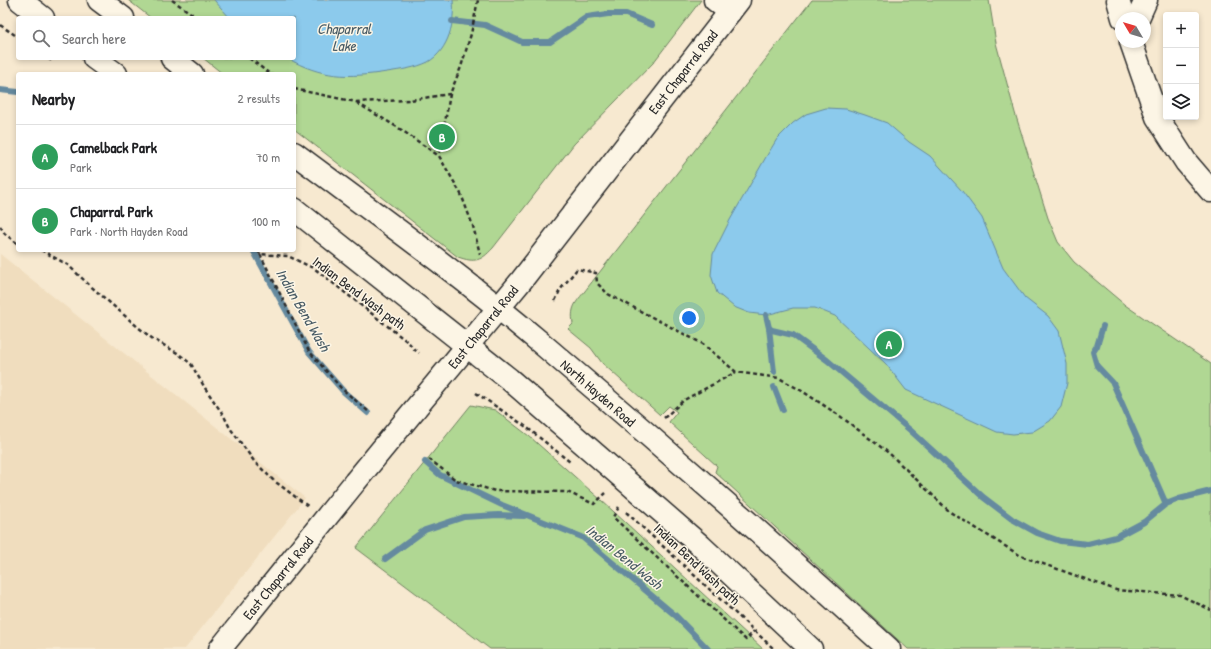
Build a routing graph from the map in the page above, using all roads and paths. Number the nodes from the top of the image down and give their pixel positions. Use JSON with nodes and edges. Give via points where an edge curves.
{"nodes":[{"id":1,"x":20,"y":0,"type":"edge"},
{"id":2,"x":99,"y":0,"type":"edge"},
{"id":3,"x":172,"y":0,"type":"edge"},
{"id":4,"x":478,"y":0,"type":"edge"},
{"id":5,"x":1118,"y":0,"type":"edge"},
{"id":6,"x":1146,"y":0,"type":"edge"},
{"id":7,"x":728,"y":4,"type":"edge"},
{"id":8,"x":1121,"y":12,"type":"edge"},
{"id":9,"x":1141,"y":12,"type":"edge"},
{"id":10,"x":40,"y":16,"type":"edge"},
{"id":11,"x":119,"y":16,"type":"edge"},
{"id":12,"x":195,"y":16,"type":"edge"},
{"id":13,"x":0,"y":25,"type":"edge"},
{"id":14,"x":16,"y":36,"type":"edge"},
{"id":15,"x":1133,"y":48,"type":"edge"},
{"id":16,"x":50,"y":60,"type":"edge"},
{"id":17,"x":97,"y":60,"type":"edge"},
{"id":18,"x":174,"y":60,"type":"edge"},
{"id":19,"x":252,"y":60,"type":"edge"},
{"id":20,"x":53,"y":62,"type":"dead end"},
{"id":21,"x":113,"y":72,"type":"edge"},
{"id":22,"x":190,"y":72,"type":"edge"},
{"id":23,"x":267,"y":72,"type":"edge"},
{"id":24,"x":296,"y":89,"type":"edge"},
{"id":25,"x":450,"y":94,"type":"junction"},
{"id":26,"x":356,"y":102,"type":"junction"},
{"id":27,"x":296,"y":155,"type":"edge"},
{"id":28,"x":439,"y":156,"type":"junction"},
{"id":29,"x":1211,"y":191,"type":"edge"},
{"id":30,"x":296,"y":211,"type":"edge"},
{"id":31,"x":0,"y":226,"type":"edge"},
{"id":32,"x":16,"y":243,"type":"edge"},
{"id":33,"x":45,"y":252,"type":"edge"},
{"id":34,"x":260,"y":254,"type":"joint"},
{"id":35,"x":480,"y":254,"type":"dead end"},
{"id":36,"x":555,"y":301,"type":"dead end"},
{"id":37,"x":498,"y":308,"type":"junction"},
{"id":38,"x":467,"y":346,"type":"junction"},
{"id":39,"x":419,"y":353,"type":"dead end"},
{"id":40,"x":736,"y":372,"type":"junction"},
{"id":41,"x":476,"y":393,"type":"dead end"},
{"id":42,"x":368,"y":411,"type":"dead end"},
{"id":43,"x":664,"y":418,"type":"dead end"},
{"id":44,"x":429,"y":459,"type":"dead end"},
{"id":45,"x":573,"y":465,"type":"dead end"},
{"id":46,"x":601,"y":489,"type":"dead end"},
{"id":47,"x":325,"y":520,"type":"junction"},
{"id":48,"x":1211,"y":610,"type":"edge"},
{"id":49,"x":754,"y":631,"type":"junction"},
{"id":50,"x":220,"y":649,"type":"edge"},
{"id":51,"x":774,"y":649,"type":"edge"},
{"id":52,"x":811,"y":649,"type":"edge"},
{"id":53,"x":889,"y":649,"type":"edge"}],
"edges":[{"from":1,"to":10,"type":"main road"},
{"from":2,"to":11,"type":"main road"},
{"from":3,"to":12,"type":"path"},
{"from":4,"to":25,"type":"path","via":[[471,34]]},
{"from":5,"to":8,"type":"main road"},
{"from":6,"to":9,"type":"main road"},
{"from":7,"to":37,"type":"main road","name":"East Chaparral Road"},
{"from":13,"to":14,"type":"path"},
{"from":15,"to":29,"type":"main road","via":[[1157,117],[1186,162]]},
{"from":16,"to":20,"type":"path"},
{"from":17,"to":21,"type":"main road"},
{"from":18,"to":22,"type":"main road"},
{"from":19,"to":23,"type":"path"},
{"from":24,"to":26,"type":"path"},
{"from":25,"to":26,"type":"path","via":[[410,100]]},
{"from":25,"to":28,"type":"path"},
{"from":26,"to":28,"type":"path"},
{"from":27,"to":37,"type":"main road","name":"North Hayden Road"},
{"from":28,"to":35,"type":"path","via":[[461,194]]},
{"from":30,"to":38,"type":"main road"},
{"from":31,"to":32,"type":"path","via":[[4,234]]},
{"from":33,"to":47,"type":"path","via":[[68,265],[139,328],[191,364],[230,428],[254,461],[273,480]]},
{"from":34,"to":39,"type":"path","name":"Indian Bend Wash path","via":[[288,256],[315,269],[410,342]]},
{"from":34,"to":42,"type":"path","via":[[309,351],[341,388]]},
{"from":36,"to":40,"type":"path","via":[[560,290],[577,269],[596,273],[597,283],[608,294],[703,344]]},
{"from":37,"to":38,"type":"main road","name":"East Chaparral Road"},
{"from":37,"to":53,"type":"main road","name":"North Hayden Road","via":[[751,524]]},
{"from":38,"to":47,"type":"main road","name":"East Chaparral Road","bridge":true},
{"from":38,"to":52,"type":"main road","via":[[509,379],[701,546]]},
{"from":40,"to":43,"type":"path","via":[[684,400]]},
{"from":40,"to":48,"type":"path","via":[[779,378],[802,390],[890,454],[950,512],[1021,556],[1116,590],[1180,595]]},
{"from":41,"to":45,"type":"path","via":[[525,426]]},
{"from":44,"to":46,"type":"path","via":[[456,480],[495,491],[567,492],[594,504],[606,494]]},
{"from":47,"to":50,"type":"main road","name":"East Chaparral Road"},
{"from":49,"to":49,"type":"path","name":"Indian Bend Wash path","via":[[746,640],[613,517],[618,505]]},
{"from":49,"to":51,"type":"path","name":"Indian Bend Wash path"}]}
